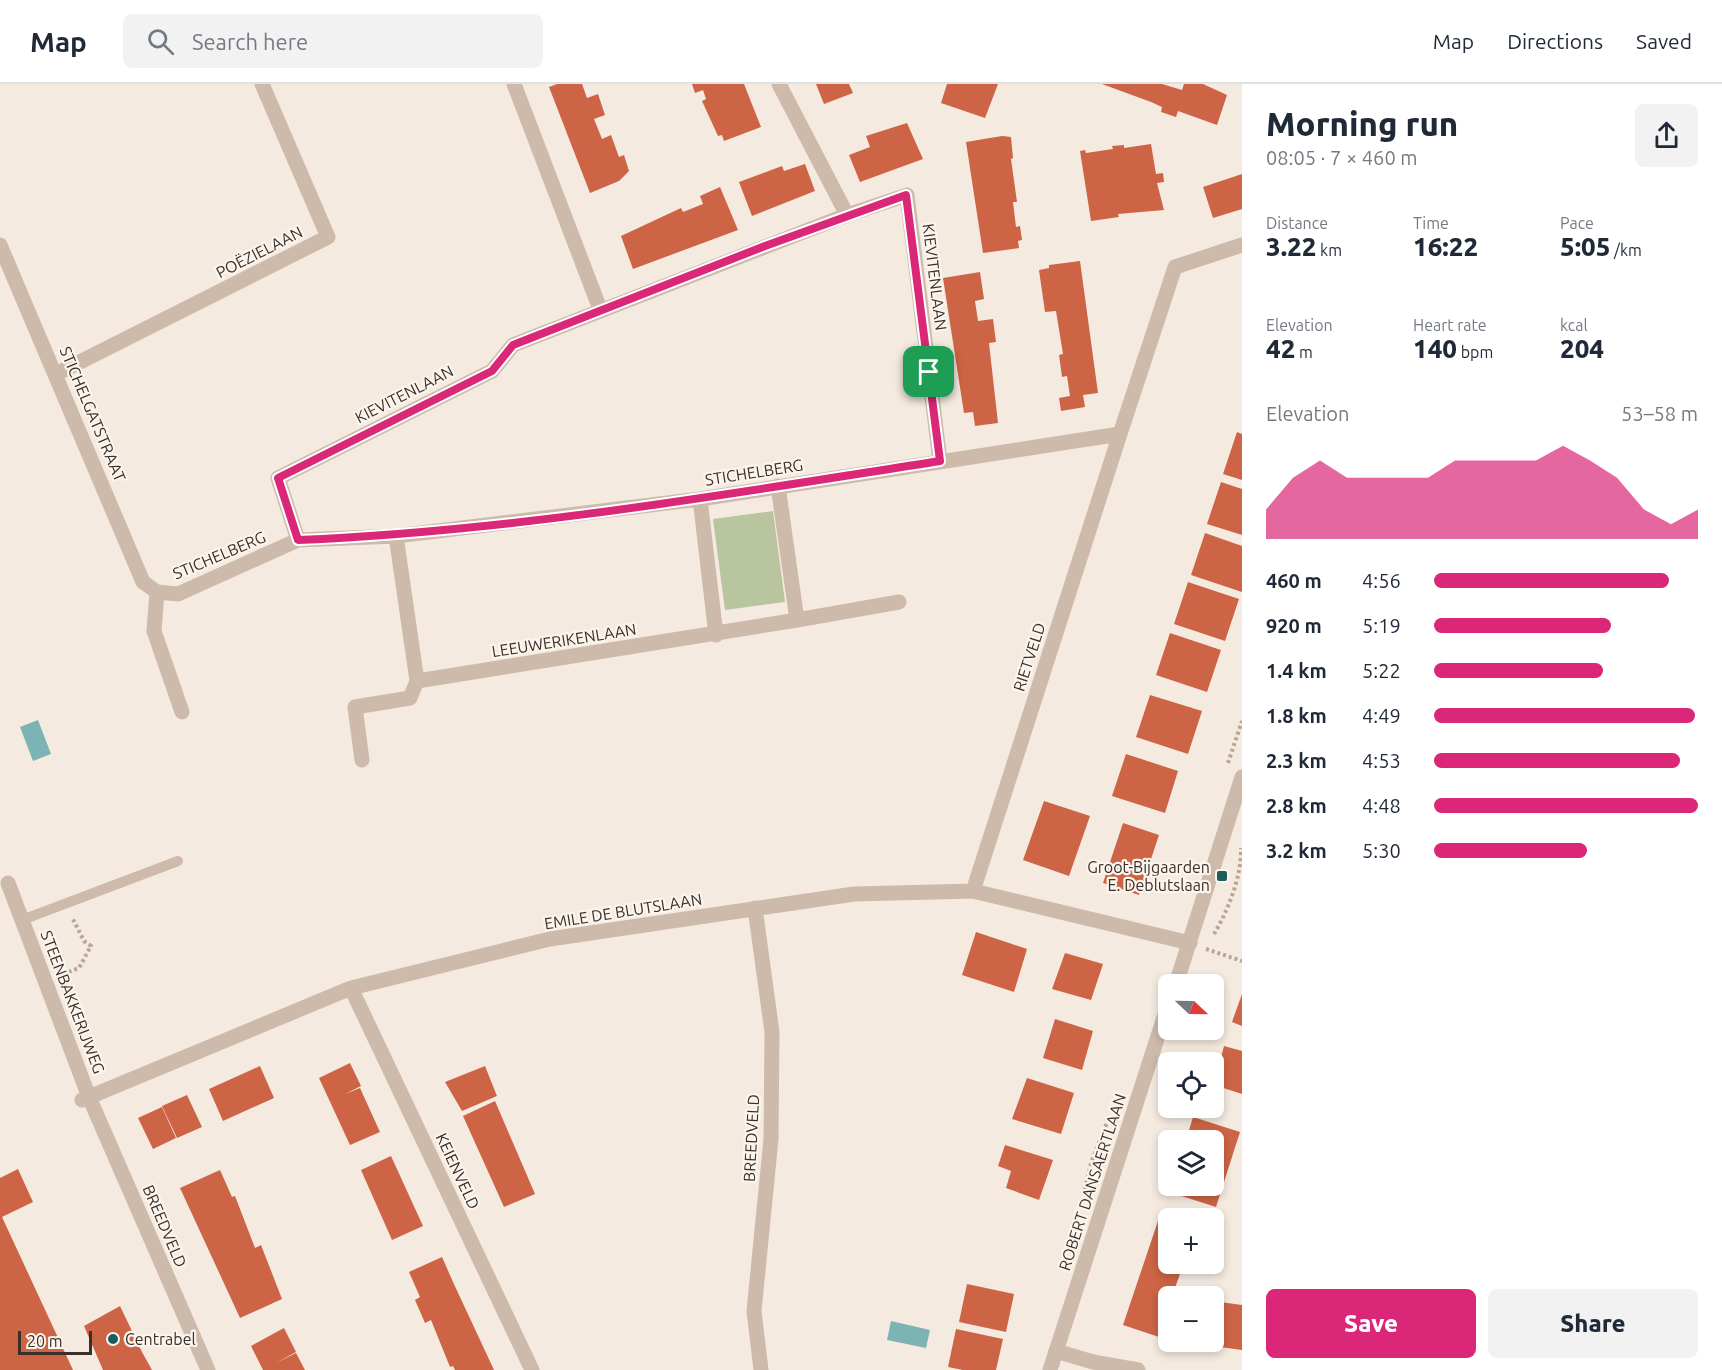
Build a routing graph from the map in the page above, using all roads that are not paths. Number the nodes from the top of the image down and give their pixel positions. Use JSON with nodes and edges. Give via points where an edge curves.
{"nodes":[{"id":1,"x":262,"y":84,"type":"edge"},
{"id":2,"x":514,"y":84,"type":"edge"},
{"id":3,"x":779,"y":84,"type":"edge"},
{"id":4,"x":847,"y":215,"type":"junction"},
{"id":5,"x":0,"y":245,"type":"edge"},
{"id":6,"x":1242,"y":245,"type":"edge"},
{"id":7,"x":600,"y":309,"type":"junction"},
{"id":8,"x":56,"y":374,"type":"junction"},
{"id":9,"x":1120,"y":434,"type":"junction"},
{"id":10,"x":940,"y":461,"type":"junction"},
{"id":11,"x":778,"y":486,"type":"junction"},
{"id":12,"x":700,"y":499,"type":"junction"},
{"id":13,"x":396,"y":536,"type":"junction"},
{"id":14,"x":298,"y":540,"type":"junction"},
{"id":15,"x":157,"y":592,"type":"junction"},
{"id":16,"x":899,"y":602,"type":"dead end"},
{"id":17,"x":797,"y":620,"type":"junction"},
{"id":18,"x":716,"y":635,"type":"junction"},
{"id":19,"x":417,"y":681,"type":"junction"},
{"id":20,"x":182,"y":712,"type":"dead end"},
{"id":21,"x":363,"y":759,"type":"dead end"},
{"id":22,"x":1242,"y":777,"type":"edge"},
{"id":23,"x":178,"y":861,"type":"dead end"},
{"id":24,"x":4,"y":882,"type":"edge"},
{"id":25,"x":973,"y":891,"type":"junction"},
{"id":26,"x":754,"y":909,"type":"junction"},
{"id":27,"x":22,"y":920,"type":"junction"},
{"id":28,"x":1190,"y":943,"type":"junction"},
{"id":29,"x":1179,"y":974,"type":"edge"},
{"id":30,"x":351,"y":988,"type":"junction"},
{"id":31,"x":1158,"y":1036,"type":"edge"},
{"id":32,"x":86,"y":1098,"type":"junction"},
{"id":33,"x":1056,"y":1351,"type":"junction"},
{"id":34,"x":208,"y":1370,"type":"edge"},
{"id":35,"x":532,"y":1370,"type":"edge"},
{"id":36,"x":761,"y":1370,"type":"edge"},
{"id":37,"x":1050,"y":1370,"type":"edge"},
{"id":38,"x":1138,"y":1370,"type":"edge"}],
"edges":[{"from":1,"to":8,"type":"street","name":"POËZIELAAN","via":[[328,237]]},
{"from":2,"to":7,"type":"street"},
{"from":3,"to":4,"type":"street"},
{"from":4,"to":7,"type":"street","name":"KIEVITENLAAN"},
{"from":4,"to":10,"type":"street","name":"KIEVITENLAAN","via":[[906,195]]},
{"from":5,"to":8,"type":"street","name":"STICHELGATSTRAAT"},
{"from":6,"to":9,"type":"street","via":[[1175,267]]},
{"from":7,"to":14,"type":"street","name":"KIEVITENLAAN","via":[[513,345],[492,371],[278,478]]},
{"from":8,"to":15,"type":"street","name":"STICHELGATSTRAAT","via":[[143,582]]},
{"from":9,"to":10,"type":"street","name":"STICHELBERG"},
{"from":9,"to":25,"type":"street","name":"RIETVELD"},
{"from":10,"to":11,"type":"street","name":"STICHELBERG"},
{"from":11,"to":12,"type":"street","name":"STICHELBERG"},
{"from":11,"to":17,"type":"street"},
{"from":12,"to":13,"type":"street","name":"STICHELBERG"},
{"from":12,"to":18,"type":"street"},
{"from":13,"to":14,"type":"street","name":"STICHELBERG"},
{"from":13,"to":19,"type":"street"},
{"from":14,"to":15,"type":"street","name":"STICHELBERG","via":[[178,594]]},
{"from":15,"to":20,"type":"street","via":[[154,631]]},
{"from":16,"to":17,"type":"street","name":"LEEUWERIKENLAAN"},
{"from":17,"to":18,"type":"street","name":"LEEUWERIKENLAAN"},
{"from":18,"to":19,"type":"street","name":"LEEUWERIKENLAAN"},
{"from":19,"to":21,"type":"street","via":[[410,698],[355,707]]},
{"from":22,"to":28,"type":"street"},
{"from":23,"to":27,"type":"lane","name":"STEENBAKKERIJWEG"},
{"from":24,"to":27,"type":"street","name":"STEENBAKKERIJWEG"},
{"from":25,"to":26,"type":"street","name":"EMILE DE BLUTSLAAN","via":[[854,894]]},
{"from":25,"to":28,"type":"street","name":"EMILE DE BLUTSLAAN"},
{"from":26,"to":30,"type":"street","name":"EMILE DE BLUTSLAAN","via":[[550,939]]},
{"from":26,"to":36,"type":"street","name":"BREEDVELD","via":[[772,1032],[771,1139],[754,1311]]},
{"from":27,"to":32,"type":"street","name":"STEENBAKKERIJWEG"},
{"from":28,"to":29,"type":"street"},
{"from":30,"to":32,"type":"street","name":"EMILE DE BLUTSLAAN"},
{"from":30,"to":35,"type":"street","name":"KEIENVELD"},
{"from":31,"to":33,"type":"street","name":"ROBERT DANSAERTLAAN"},
{"from":32,"to":34,"type":"street","name":"BREEDVELD"},
{"from":33,"to":37,"type":"street","name":"ROBERT DANSAERTLAAN"},
{"from":33,"to":38,"type":"street"}]}
